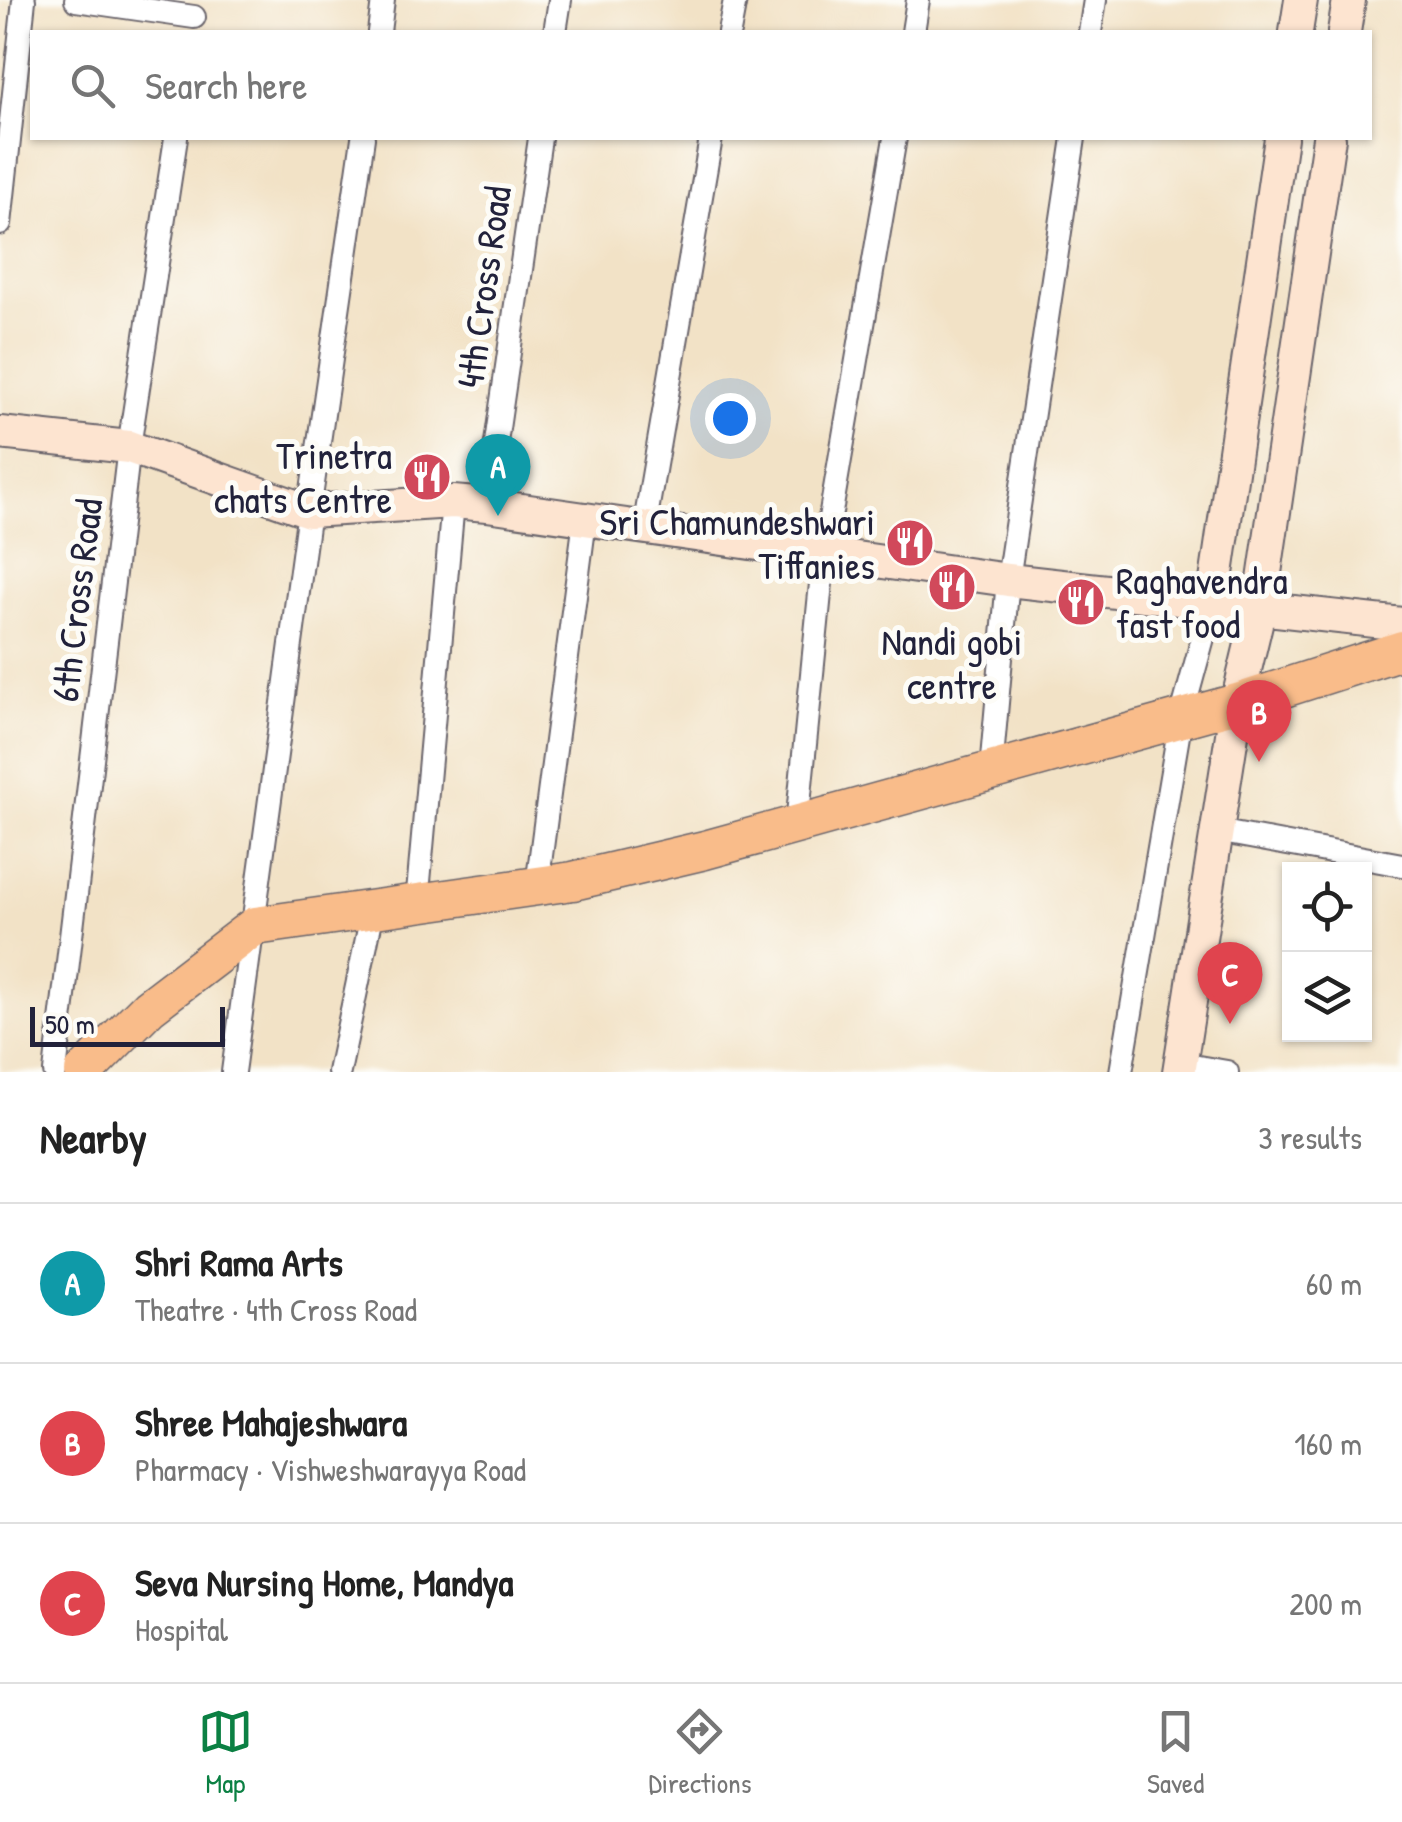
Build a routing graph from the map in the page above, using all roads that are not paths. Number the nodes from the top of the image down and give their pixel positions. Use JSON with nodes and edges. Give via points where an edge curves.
{"nodes":[{"id":1,"x":24,"y":0,"type":"edge"},
{"id":2,"x":76,"y":0,"type":"edge"},
{"id":3,"x":383,"y":0,"type":"edge"},
{"id":4,"x":560,"y":0,"type":"edge"},
{"id":5,"x":734,"y":0,"type":"edge"},
{"id":6,"x":918,"y":0,"type":"edge"},
{"id":7,"x":1095,"y":0,"type":"edge"},
{"id":8,"x":1301,"y":0,"type":"edge"},
{"id":9,"x":1349,"y":0,"type":"edge"},
{"id":10,"x":194,"y":17,"type":"edge"},
{"id":11,"x":378,"y":30,"type":"edge"},
{"id":12,"x":555,"y":30,"type":"edge"},
{"id":13,"x":729,"y":30,"type":"edge"},
{"id":14,"x":913,"y":30,"type":"edge"},
{"id":15,"x":1090,"y":30,"type":"edge"},
{"id":16,"x":1296,"y":30,"type":"edge"},
{"id":17,"x":1344,"y":30,"type":"edge"},
{"id":18,"x":176,"y":140,"type":"edge"},
{"id":19,"x":363,"y":140,"type":"edge"},
{"id":20,"x":540,"y":140,"type":"edge"},
{"id":21,"x":710,"y":140,"type":"edge"},
{"id":22,"x":895,"y":140,"type":"edge"},
{"id":23,"x":1074,"y":140,"type":"edge"},
{"id":24,"x":1281,"y":140,"type":"edge"},
{"id":25,"x":1329,"y":140,"type":"edge"},
{"id":26,"x":0,"y":224,"type":"edge"},
{"id":27,"x":0,"y":433,"type":"edge"},
{"id":28,"x":129,"y":447,"type":"junction"},
{"id":29,"x":454,"y":502,"type":"junction"},
{"id":30,"x":487,"y":505,"type":"junction"},
{"id":31,"x":309,"y":511,"type":"junction"},
{"id":32,"x":584,"y":520,"type":"junction"},
{"id":33,"x":644,"y":529,"type":"junction"},
{"id":34,"x":824,"y":553,"type":"junction"},
{"id":35,"x":1008,"y":580,"type":"junction"},
{"id":36,"x":1213,"y":601,"type":"junction"},
{"id":37,"x":1260,"y":607,"type":"junction"},
{"id":38,"x":1402,"y":624,"type":"edge"},
{"id":39,"x":1402,"y":650,"type":"edge"},
{"id":40,"x":1237,"y":703,"type":"junction"},
{"id":41,"x":1182,"y":718,"type":"junction"},
{"id":42,"x":991,"y":770,"type":"junction"},
{"id":43,"x":797,"y":825,"type":"junction"},
{"id":44,"x":1217,"y":831,"type":"junction"},
{"id":45,"x":1402,"y":865,"type":"edge"},
{"id":46,"x":537,"y":886,"type":"junction"},
{"id":47,"x":418,"y":904,"type":"junction"},
{"id":48,"x":373,"y":910,"type":"junction"},
{"id":49,"x":254,"y":926,"type":"junction"},
{"id":50,"x":1180,"y":1068,"type":"edge"},
{"id":51,"x":56,"y":1072,"type":"edge"},
{"id":52,"x":84,"y":1072,"type":"edge"},
{"id":53,"x":234,"y":1072,"type":"edge"},
{"id":54,"x":338,"y":1072,"type":"edge"},
{"id":55,"x":1121,"y":1072,"type":"edge"},
{"id":56,"x":1227,"y":1072,"type":"edge"}],
"edges":[{"from":1,"to":26,"type":"street"},
{"from":2,"to":10,"type":"street"},
{"from":3,"to":11,"type":"street"},
{"from":4,"to":12,"type":"street"},
{"from":5,"to":13,"type":"street"},
{"from":6,"to":14,"type":"street"},
{"from":7,"to":15,"type":"street"},
{"from":8,"to":16,"type":"street"},
{"from":9,"to":17,"type":"street"},
{"from":18,"to":28,"type":"street","name":"6th Cross Road"},
{"from":19,"to":31,"type":"street"},
{"from":20,"to":30,"type":"street","name":"4th Cross Road"},
{"from":21,"to":33,"type":"street"},
{"from":22,"to":34,"type":"street"},
{"from":23,"to":35,"type":"street"},
{"from":24,"to":36,"type":"street"},
{"from":25,"to":37,"type":"street"},
{"from":27,"to":28,"type":"street"},
{"from":28,"to":31,"type":"street"},
{"from":28,"to":51,"type":"street","name":"6th Cross Road"},
{"from":29,"to":30,"type":"street"},
{"from":29,"to":31,"type":"street"},
{"from":29,"to":47,"type":"street"},
{"from":30,"to":32,"type":"street"},
{"from":31,"to":49,"type":"street"},
{"from":32,"to":33,"type":"street"},
{"from":32,"to":46,"type":"street"},
{"from":33,"to":34,"type":"street"},
{"from":34,"to":35,"type":"street"},
{"from":34,"to":43,"type":"street"},
{"from":35,"to":36,"type":"street"},
{"from":35,"to":42,"type":"street"},
{"from":36,"to":37,"type":"street"},
{"from":36,"to":41,"type":"street"},
{"from":37,"to":38,"type":"street"},
{"from":37,"to":40,"type":"street"},
{"from":39,"to":40,"type":"main road"},
{"from":40,"to":41,"type":"main road"},
{"from":40,"to":44,"type":"street"},
{"from":41,"to":42,"type":"main road"},
{"from":41,"to":55,"type":"street"},
{"from":42,"to":43,"type":"main road"},
{"from":43,"to":46,"type":"main road"},
{"from":44,"to":45,"type":"street"},
{"from":44,"to":50,"type":"street"},
{"from":46,"to":47,"type":"main road"},
{"from":47,"to":48,"type":"main road"},
{"from":48,"to":49,"type":"main road"},
{"from":48,"to":54,"type":"street"},
{"from":49,"to":52,"type":"main road","via":[[149,1007]]},
{"from":49,"to":53,"type":"street"},
{"from":50,"to":56,"type":"street"}]}
